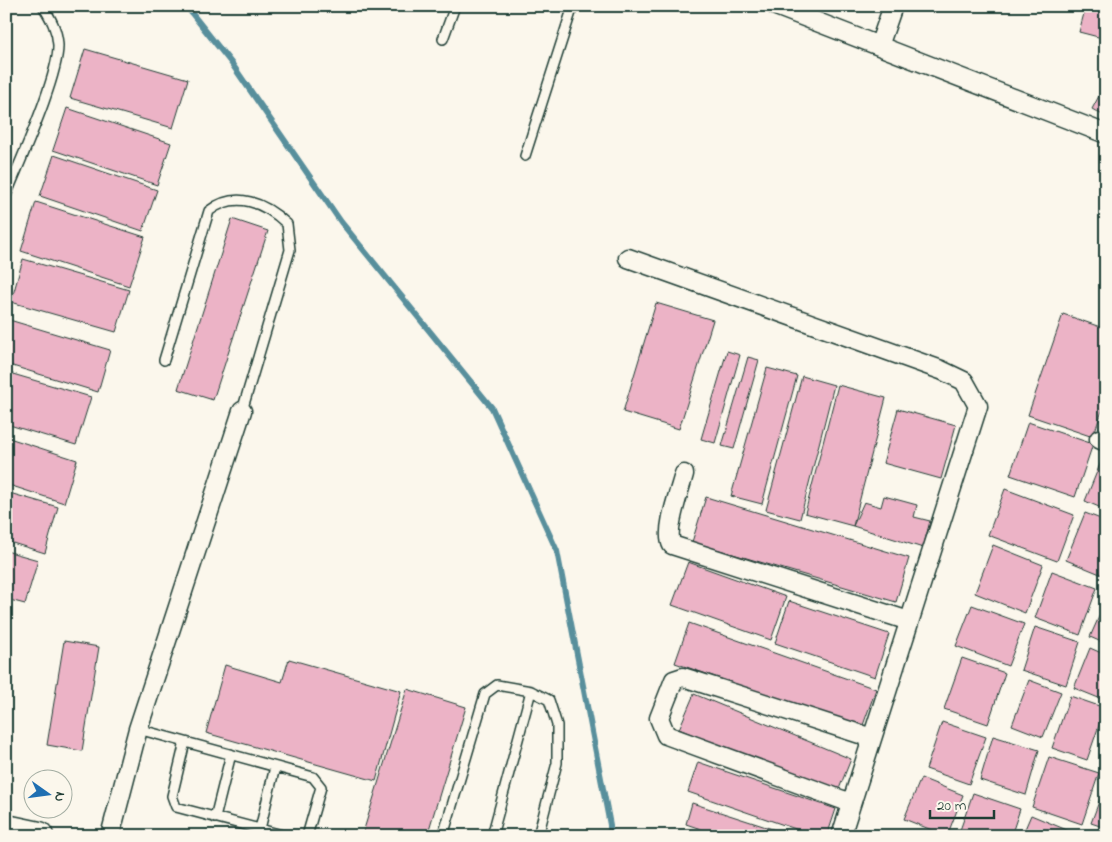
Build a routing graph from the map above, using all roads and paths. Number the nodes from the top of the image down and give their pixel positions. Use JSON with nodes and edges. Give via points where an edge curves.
{"nodes":[{"id":1,"x":43,"y":6,"type":"edge"},
{"id":2,"x":455,"y":6,"type":"edge"},
{"id":3,"x":573,"y":6,"type":"edge"},
{"id":4,"x":776,"y":6,"type":"edge"},
{"id":5,"x":892,"y":6,"type":"edge"},
{"id":6,"x":444,"y":38,"type":"dead end"},
{"id":7,"x":878,"y":46,"type":"junction"},
{"id":8,"x":1106,"y":134,"type":"edge"},
{"id":9,"x":525,"y":156,"type":"dead end"},
{"id":10,"x":6,"y":196,"type":"edge"},
{"id":11,"x":628,"y":258,"type":"dead end"},
{"id":12,"x":164,"y":360,"type":"dead end"},
{"id":13,"x":242,"y":411,"type":"joint"},
{"id":14,"x":684,"y":474,"type":"dead end"},
{"id":15,"x":909,"y":621,"type":"junction"},
{"id":16,"x":531,"y":691,"type":"junction"},
{"id":17,"x":138,"y":729,"type":"junction"},
{"id":18,"x":872,"y":738,"type":"junction"},
{"id":19,"x":185,"y":742,"type":"junction"},
{"id":20,"x":231,"y":754,"type":"junction"},
{"id":21,"x":275,"y":767,"type":"junction"},
{"id":22,"x":851,"y":803,"type":"junction"},
{"id":23,"x":215,"y":818,"type":"junction"},
{"id":24,"x":6,"y":829,"type":"edge"},
{"id":25,"x":260,"y":829,"type":"junction"},
{"id":26,"x":39,"y":836,"type":"edge"},
{"id":27,"x":110,"y":836,"type":"edge"},
{"id":28,"x":286,"y":836,"type":"edge"},
{"id":29,"x":307,"y":836,"type":"edge"},
{"id":30,"x":443,"y":836,"type":"edge"},
{"id":31,"x":492,"y":836,"type":"edge"},
{"id":32,"x":538,"y":836,"type":"edge"},
{"id":33,"x":841,"y":836,"type":"edge"}],
"edges":[{"from":1,"to":10,"type":"lane","via":[[55,24],[58,47],[50,82]]},
{"from":2,"to":6,"type":"lane"},
{"from":3,"to":9,"type":"lane"},
{"from":4,"to":7,"type":"street"},
{"from":5,"to":7,"type":"street"},
{"from":7,"to":8,"type":"street"},
{"from":11,"to":15,"type":"street","via":[[964,380],[978,406]]},
{"from":12,"to":13,"type":"lane","via":[[209,211],[221,202],[242,200],[271,210],[287,224],[290,250]]},
{"from":13,"to":17,"type":"street"},
{"from":14,"to":15,"type":"street","via":[[669,530],[672,546]]},
{"from":15,"to":18,"type":"street"},
{"from":16,"to":30,"type":"lane","via":[[497,685],[484,694]]},
{"from":16,"to":31,"type":"lane"},
{"from":16,"to":32,"type":"lane","via":[[549,700],[557,725],[557,763]]},
{"from":17,"to":19,"type":"lane"},
{"from":17,"to":27,"type":"street"},
{"from":18,"to":22,"type":"street"},
{"from":18,"to":22,"type":"street","via":[[683,677],[674,680],[659,718],[666,735]]},
{"from":19,"to":20,"type":"lane"},
{"from":19,"to":23,"type":"lane","via":[[172,796],[176,807]]},
{"from":20,"to":21,"type":"lane"},
{"from":20,"to":23,"type":"lane"},
{"from":21,"to":25,"type":"lane"},
{"from":21,"to":29,"type":"lane","via":[[313,777],[322,787]]},
{"from":22,"to":33,"type":"street"},
{"from":23,"to":25,"type":"lane"},
{"from":24,"to":26,"type":"main road"},
{"from":25,"to":28,"type":"lane"}]}
